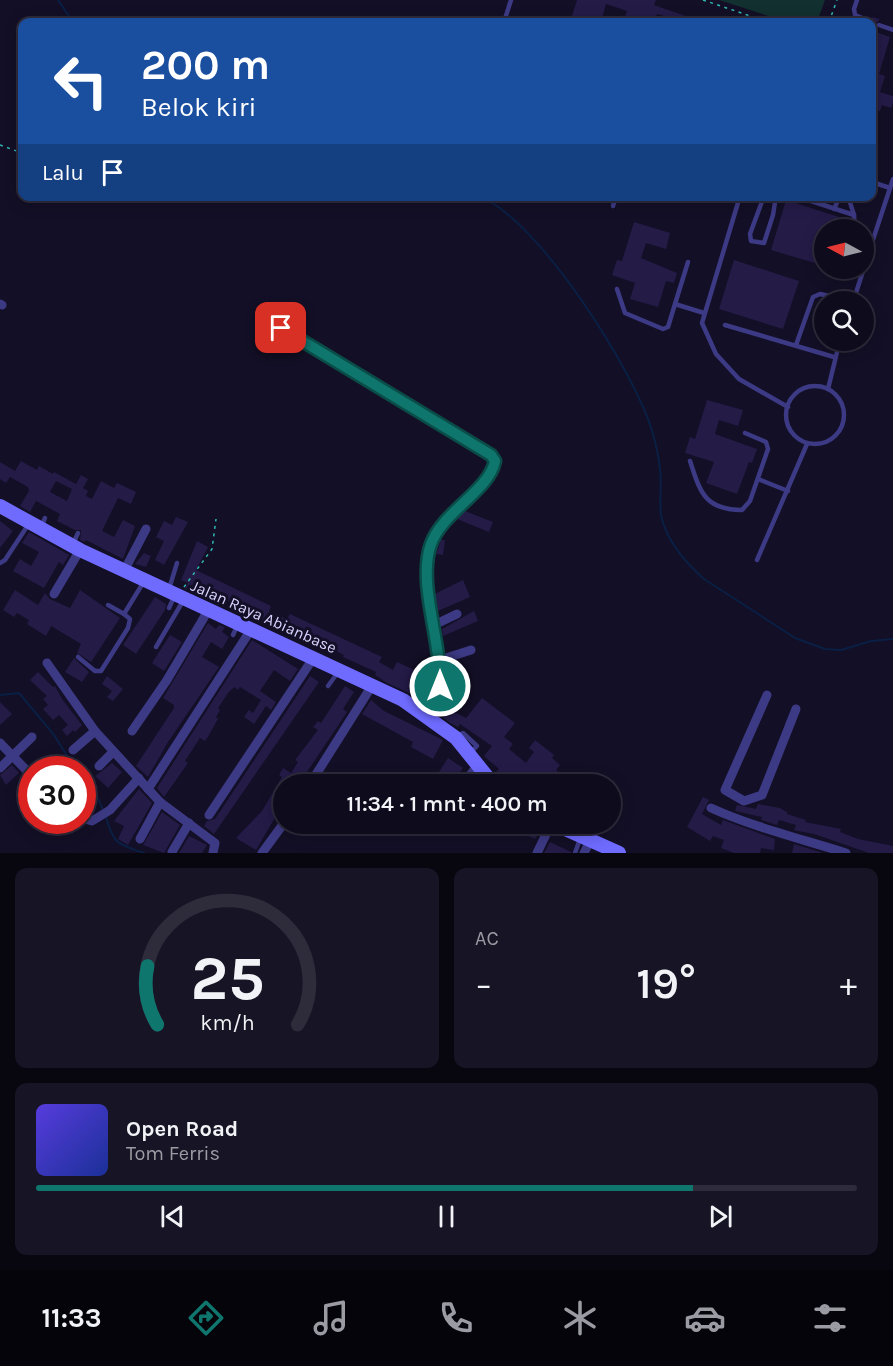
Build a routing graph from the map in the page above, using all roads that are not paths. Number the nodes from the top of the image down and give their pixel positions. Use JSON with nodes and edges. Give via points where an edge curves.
{"nodes":[{"id":1,"x":511,"y":0,"type":"edge"},
{"id":2,"x":857,"y":0,"type":"edge"},
{"id":3,"x":505,"y":18,"type":"edge"},
{"id":4,"x":862,"y":18,"type":"edge"},
{"id":5,"x":879,"y":25,"type":"dead end"},
{"id":6,"x":893,"y":30,"type":"edge"},
{"id":7,"x":893,"y":179,"type":"edge"},
{"id":8,"x":876,"y":183,"type":"edge"},
{"id":9,"x":890,"y":188,"type":"junction"},
{"id":10,"x":615,"y":201,"type":"edge"},
{"id":11,"x":738,"y":201,"type":"edge"},
{"id":12,"x":762,"y":201,"type":"edge"},
{"id":13,"x":775,"y":201,"type":"edge"},
{"id":14,"x":811,"y":201,"type":"edge"},
{"id":15,"x":838,"y":201,"type":"edge"},
{"id":16,"x":850,"y":201,"type":"edge"},
{"id":17,"x":614,"y":206,"type":"dead end"},
{"id":18,"x":834,"y":209,"type":"junction"},
{"id":19,"x":854,"y":215,"type":"junction"},
{"id":20,"x":854,"y":219,"type":"edge"},
{"id":21,"x":874,"y":237,"type":"edge"},
{"id":22,"x":688,"y":262,"type":"dead end"},
{"id":23,"x":616,"y":289,"type":"dead end"},
{"id":24,"x":814,"y":297,"type":"edge"},
{"id":25,"x":675,"y":304,"type":"junction"},
{"id":26,"x":704,"y":313,"type":"junction"},
{"id":27,"x":725,"y":324,"type":"dead end"},
{"id":28,"x":281,"y":328,"type":"dead end"},
{"id":29,"x":796,"y":345,"type":"junction"},
{"id":30,"x":836,"y":351,"type":"edge"},
{"id":31,"x":834,"y":357,"type":"junction"},
{"id":32,"x":828,"y":389,"type":"junction"},
{"id":33,"x":788,"y":407,"type":"junction"},
{"id":34,"x":745,"y":433,"type":"dead end"},
{"id":35,"x":807,"y":444,"type":"junction"},
{"id":36,"x":690,"y":461,"type":"dead end"},
{"id":37,"x":758,"y":479,"type":"junction"},
{"id":38,"x":788,"y":491,"type":"junction"},
{"id":39,"x":0,"y":506,"type":"edge"},
{"id":40,"x":38,"y":523,"type":"junction"},
{"id":41,"x":146,"y":529,"type":"dead end"},
{"id":42,"x":78,"y":533,"type":"dead end"},
{"id":43,"x":76,"y":548,"type":"junction"},
{"id":44,"x":757,"y":560,"type":"dead end"},
{"id":45,"x":0,"y":563,"type":"edge"},
{"id":46,"x":177,"y":563,"type":"dead end"},
{"id":47,"x":124,"y":570,"type":"junction"},
{"id":48,"x":144,"y":580,"type":"junction"},
{"id":49,"x":54,"y":594,"type":"dead end"},
{"id":50,"x":177,"y":595,"type":"junction"},
{"id":51,"x":108,"y":605,"type":"dead end"},
{"id":52,"x":169,"y":608,"type":"dead end"},
{"id":53,"x":209,"y":609,"type":"junction"},
{"id":54,"x":124,"y":614,"type":"junction"},
{"id":55,"x":457,"y":614,"type":"dead end"},
{"id":56,"x":434,"y":625,"type":"junction"},
{"id":57,"x":241,"y":629,"type":"junction"},
{"id":58,"x":156,"y":647,"type":"dead end"},
{"id":59,"x":471,"y":650,"type":"dead end"},
{"id":60,"x":78,"y":657,"type":"dead end"},
{"id":61,"x":314,"y":657,"type":"junction"},
{"id":62,"x":441,"y":660,"type":"junction"},
{"id":63,"x":46,"y":663,"type":"dead end"},
{"id":64,"x":340,"y":669,"type":"junction"},
{"id":65,"x":373,"y":684,"type":"junction"},
{"id":66,"x":328,"y":686,"type":"dead end"},
{"id":67,"x":767,"y":695,"type":"dead end"},
{"id":68,"x":796,"y":710,"type":"dead end"},
{"id":69,"x":428,"y":717,"type":"junction"},
{"id":70,"x":95,"y":731,"type":"junction"},
{"id":71,"x":132,"y":731,"type":"dead end"},
{"id":72,"x":32,"y":737,"type":"dead end"},
{"id":73,"x":0,"y":743,"type":"edge"},
{"id":74,"x":73,"y":750,"type":"dead end"},
{"id":75,"x":113,"y":752,"type":"junction"},
{"id":76,"x":12,"y":755,"type":"junction"},
{"id":77,"x":474,"y":759,"type":"junction"},
{"id":78,"x":18,"y":761,"type":"edge"},
{"id":79,"x":99,"y":766,"type":"dead end"},
{"id":80,"x":0,"y":768,"type":"edge"},
{"id":81,"x":316,"y":774,"type":"edge"},
{"id":82,"x":467,"y":774,"type":"edge"},
{"id":83,"x":485,"y":774,"type":"edge"},
{"id":84,"x":139,"y":778,"type":"junction"},
{"id":85,"x":148,"y":789,"type":"junction"},
{"id":86,"x":733,"y":795,"type":"junction"},
{"id":87,"x":160,"y":802,"type":"junction"},
{"id":88,"x":711,"y":808,"type":"dead end"},
{"id":89,"x":724,"y":814,"type":"junction"},
{"id":90,"x":209,"y":815,"type":"dead end"},
{"id":91,"x":96,"y":819,"type":"edge"},
{"id":92,"x":189,"y":823,"type":"junction"},
{"id":93,"x":276,"y":834,"type":"edge"},
{"id":94,"x":547,"y":834,"type":"edge"},
{"id":95,"x":570,"y":834,"type":"edge"},
{"id":96,"x":140,"y":839,"type":"dead end"},
{"id":97,"x":811,"y":842,"type":"junction"},
{"id":98,"x":592,"y":846,"type":"edge"},
{"id":99,"x":172,"y":852,"type":"edge"},
{"id":100,"x":213,"y":853,"type":"edge"},
{"id":101,"x":262,"y":853,"type":"edge"},
{"id":102,"x":537,"y":853,"type":"edge"},
{"id":103,"x":575,"y":853,"type":"edge"},
{"id":104,"x":619,"y":853,"type":"edge"},
{"id":105,"x":808,"y":853,"type":"edge"},
{"id":106,"x":845,"y":853,"type":"edge"}],
"edges":[{"from":1,"to":3,"type":"lane"},
{"from":2,"to":4,"type":"lane","via":[[855,15]]},
{"from":5,"to":6,"type":"lane"},
{"from":7,"to":9,"type":"lane"},
{"from":8,"to":9,"type":"lane"},
{"from":9,"to":21,"type":"lane"},
{"from":10,"to":17,"type":"lane"},
{"from":11,"to":26,"type":"lane"},
{"from":12,"to":13,"type":"lane","via":[[750,234],[752,241],[759,244],[764,243]]},
{"from":14,"to":18,"type":"lane"},
{"from":15,"to":18,"type":"lane"},
{"from":16,"to":19,"type":"lane"},
{"from":18,"to":19,"type":"lane"},
{"from":19,"to":20,"type":"lane"},
{"from":22,"to":25,"type":"lane"},
{"from":23,"to":25,"type":"lane","via":[[625,313],[663,329],[668,327]]},
{"from":24,"to":29,"type":"lane"},
{"from":25,"to":26,"type":"lane"},
{"from":26,"to":33,"type":"lane","via":[[702,323],[716,354],[739,379]]},
{"from":27,"to":29,"type":"lane"},
{"from":28,"to":56,"type":"street","via":[[491,455],[495,464],[491,472],[446,519],[432,541],[428,559]]},
{"from":29,"to":31,"type":"lane"},
{"from":30,"to":31,"type":"lane"},
{"from":31,"to":32,"type":"lane"},
{"from":32,"to":33,"type":"lane","via":[[811,386],[796,393]]},
{"from":32,"to":35,"type":"lane","via":[[841,400],[845,417],[839,433],[825,443]]},
{"from":33,"to":35,"type":"lane","via":[[787,422],[794,436]]},
{"from":34,"to":37,"type":"lane","via":[[766,442],[768,449]]},
{"from":35,"to":38,"type":"lane"},
{"from":36,"to":37,"type":"lane","via":[[702,496],[739,511],[750,501]]},
{"from":37,"to":38,"type":"lane"},
{"from":38,"to":44,"type":"lane"},
{"from":39,"to":40,"type":"main road","name":"Jalan Raya Abianbase"},
{"from":40,"to":43,"type":"main road","name":"Jalan Raya Abianbase"},
{"from":40,"to":45,"type":"lane"},
{"from":41,"to":47,"type":"street"},
{"from":42,"to":43,"type":"lane"},
{"from":43,"to":47,"type":"main road","name":"Jalan Raya Abianbase"},
{"from":43,"to":49,"type":"street"},
{"from":46,"to":50,"type":"lane"},
{"from":47,"to":48,"type":"main road","name":"Jalan Raya Abianbase"},
{"from":48,"to":50,"type":"main road","name":"Jalan Raya Abianbase"},
{"from":48,"to":54,"type":"lane"},
{"from":50,"to":52,"type":"lane"},
{"from":50,"to":53,"type":"main road","name":"Jalan Raya Abianbase"},
{"from":50,"to":58,"type":"lane"},
{"from":51,"to":54,"type":"lane"},
{"from":53,"to":57,"type":"main road","name":"Jalan Raya Abianbase"},
{"from":53,"to":71,"type":"street"},
{"from":54,"to":60,"type":"lane","via":[[130,619],[128,628],[101,671],[95,671]]},
{"from":55,"to":56,"type":"street"},
{"from":56,"to":62,"type":"street"},
{"from":57,"to":61,"type":"main road","name":"Jalan Raya Abianbase"},
{"from":57,"to":85,"type":"street"},
{"from":59,"to":62,"type":"street"},
{"from":61,"to":64,"type":"main road","name":"Jalan Raya Abianbase"},
{"from":61,"to":90,"type":"street"},
{"from":62,"to":69,"type":"street","via":[[438,699]]},
{"from":63,"to":70,"type":"street"},
{"from":64,"to":65,"type":"main road","name":"Jalan Raya Abianbase"},
{"from":64,"to":66,"type":"lane"},
{"from":65,"to":69,"type":"main road","name":"Jalan Raya Abianbase"},
{"from":65,"to":81,"type":"street"},
{"from":67,"to":86,"type":"street","via":[[725,790]]},
{"from":68,"to":86,"type":"street","via":[[762,795],[744,801]]},
{"from":69,"to":77,"type":"main road","name":"Jalan Raya Abianbase","via":[[456,738]]},
{"from":70,"to":74,"type":"street"},
{"from":70,"to":75,"type":"street"},
{"from":72,"to":76,"type":"street"},
{"from":73,"to":76,"type":"street"},
{"from":75,"to":79,"type":"street"},
{"from":75,"to":84,"type":"street"},
{"from":76,"to":78,"type":"street"},
{"from":76,"to":80,"type":"street"},
{"from":77,"to":82,"type":"street"},
{"from":77,"to":83,"type":"main road","name":"Jalan Raya Abianbase"},
{"from":84,"to":85,"type":"street"},
{"from":84,"to":91,"type":"street"},
{"from":85,"to":87,"type":"street"},
{"from":86,"to":89,"type":"street"},
{"from":87,"to":92,"type":"street"},
{"from":87,"to":96,"type":"street"},
{"from":88,"to":89,"type":"street"},
{"from":89,"to":97,"type":"street"},
{"from":92,"to":99,"type":"street"},
{"from":92,"to":100,"type":"street","via":[[215,843]]},
{"from":93,"to":101,"type":"street"},
{"from":94,"to":102,"type":"street"},
{"from":95,"to":98,"type":"main road"},
{"from":97,"to":105,"type":"street"},
{"from":97,"to":106,"type":"street"},
{"from":98,"to":103,"type":"lane"},
{"from":98,"to":104,"type":"main road"}]}
